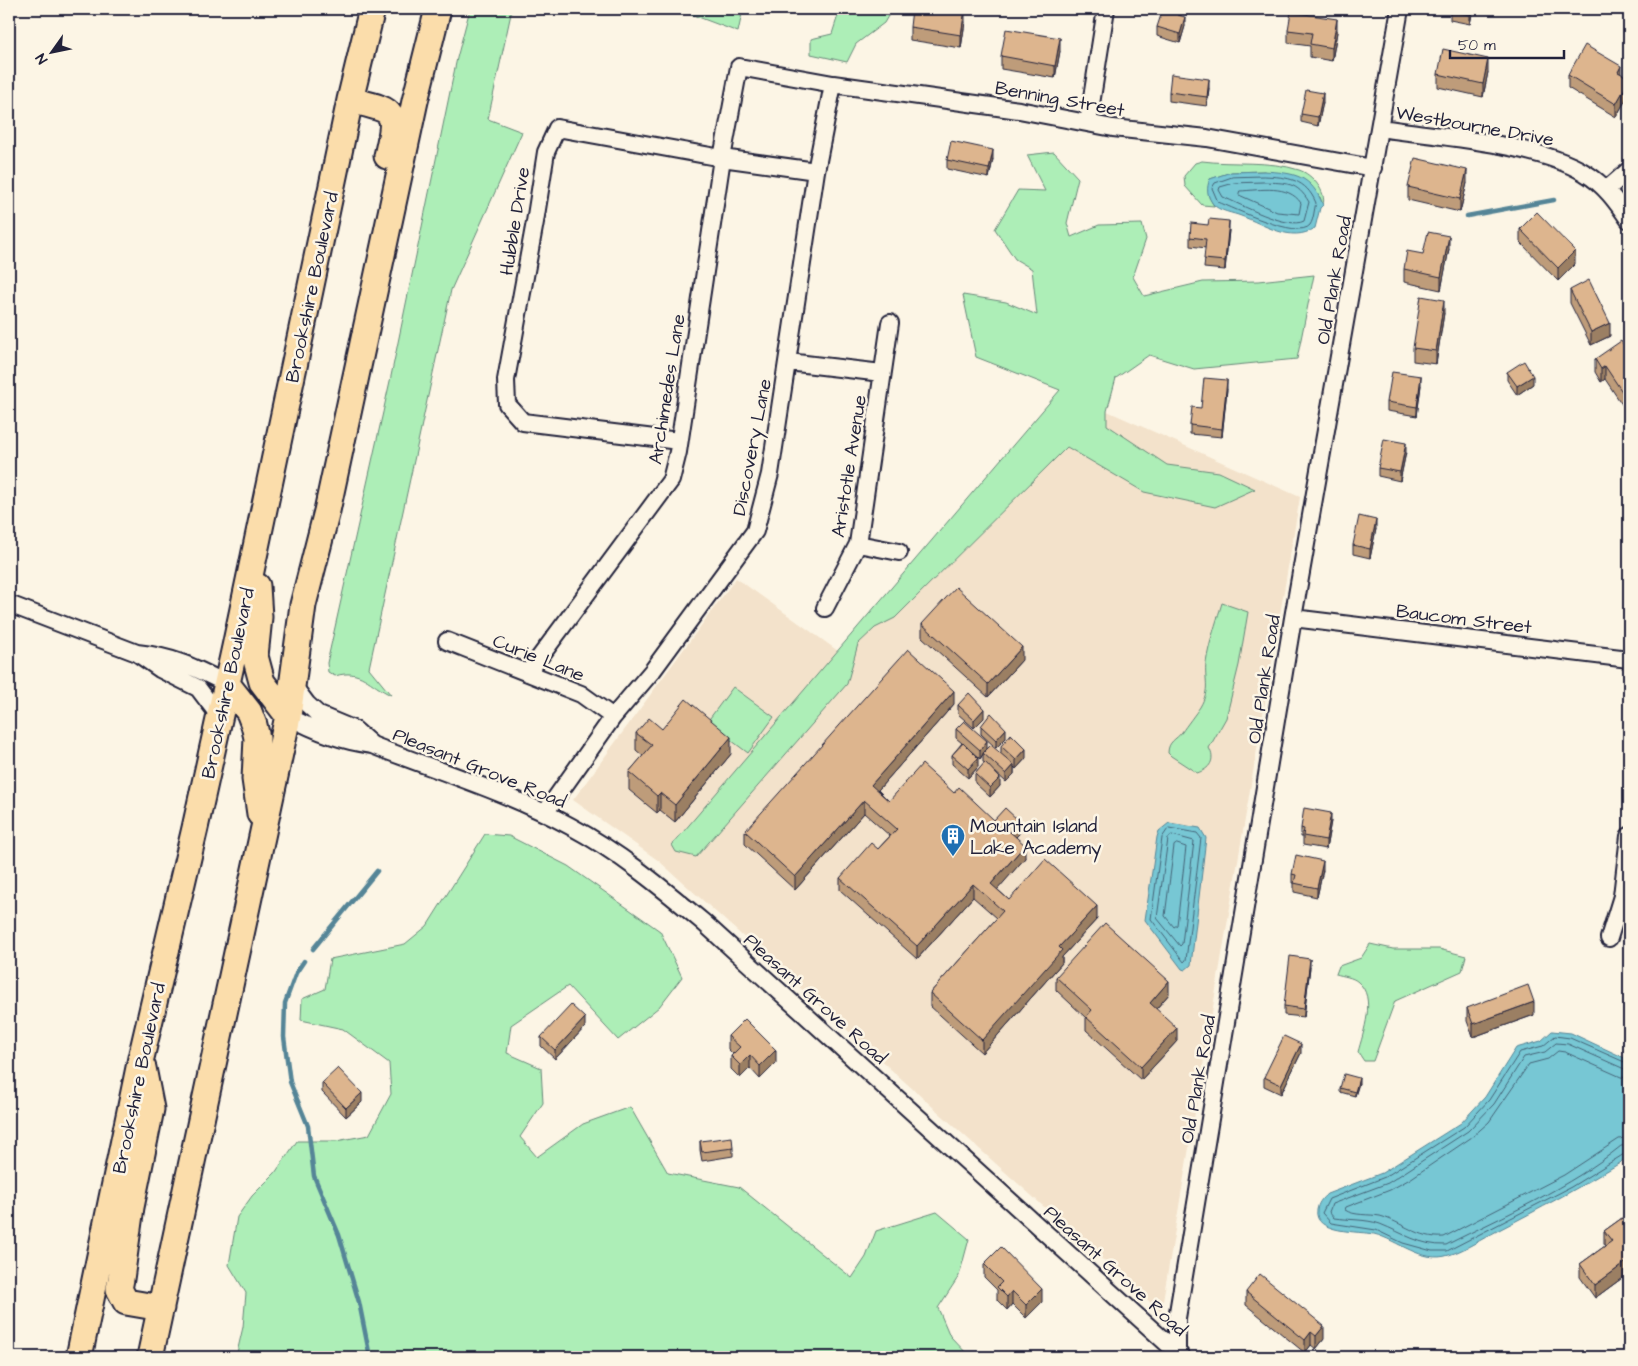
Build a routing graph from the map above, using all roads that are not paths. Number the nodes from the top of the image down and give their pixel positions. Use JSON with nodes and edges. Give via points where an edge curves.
{"nodes":[{"id":1,"x":372,"y":9,"type":"edge"},
{"id":2,"x":438,"y":9,"type":"edge"},
{"id":3,"x":1106,"y":9,"type":"edge"},
{"id":4,"x":1400,"y":9,"type":"edge"},
{"id":5,"x":739,"y":67,"type":"joint"},
{"id":6,"x":833,"y":84,"type":"junction"},
{"id":7,"x":350,"y":100,"type":"junction"},
{"id":8,"x":1088,"y":123,"type":"junction"},
{"id":9,"x":1380,"y":128,"type":"junction"},
{"id":10,"x":722,"y":158,"type":"junction"},
{"id":11,"x":1373,"y":168,"type":"junction"},
{"id":12,"x":1629,"y":170,"type":"edge"},
{"id":13,"x":816,"y":171,"type":"junction"},
{"id":14,"x":1606,"y":190,"type":"junction"},
{"id":15,"x":1629,"y":220,"type":"edge"},
{"id":16,"x":890,"y":323,"type":"dead end"},
{"id":17,"x":360,"y":359,"type":"junction"},
{"id":18,"x":788,"y":362,"type":"junction"},
{"id":19,"x":882,"y":372,"type":"junction"},
{"id":20,"x":678,"y":441,"type":"junction"},
{"id":21,"x":858,"y":544,"type":"junction"},
{"id":22,"x":255,"y":549,"type":"junction"},
{"id":23,"x":899,"y":552,"type":"dead end"},
{"id":24,"x":9,"y":604,"type":"edge"},
{"id":25,"x":826,"y":608,"type":"dead end"},
{"id":26,"x":1294,"y":618,"type":"junction"},
{"id":27,"x":447,"y":641,"type":"dead end"},
{"id":28,"x":137,"y":652,"type":"junction"},
{"id":29,"x":1629,"y":659,"type":"edge"},
{"id":30,"x":528,"y":673,"type":"junction"},
{"id":31,"x":227,"y":684,"type":"junction"},
{"id":32,"x":292,"y":684,"type":"junction"},
{"id":33,"x":220,"y":716,"type":"junction"},
{"id":34,"x":288,"y":716,"type":"junction"},
{"id":35,"x":613,"y":717,"type":"junction"},
{"id":36,"x":372,"y":745,"type":"junction"},
{"id":37,"x":545,"y":813,"type":"junction"},
{"id":38,"x":262,"y":834,"type":"junction"},
{"id":39,"x":1629,"y":836,"type":"edge"},
{"id":40,"x":1609,"y":938,"type":"dead end"},
{"id":41,"x":141,"y":1058,"type":"junction"},
{"id":42,"x":161,"y":1308,"type":"junction"},
{"id":43,"x":1179,"y":1355,"type":"edge"},
{"id":44,"x":78,"y":1357,"type":"edge"},
{"id":45,"x":150,"y":1357,"type":"edge"}],
"edges":[{"from":1,"to":7,"type":"highway","name":"Brookshire Boulevard"},
{"from":2,"to":17,"type":"highway"},
{"from":3,"to":8,"type":"street"},
{"from":4,"to":9,"type":"street","name":"Old Plank Road"},
{"from":5,"to":6,"type":"street","name":"Benning Street"},
{"from":5,"to":10,"type":"street","name":"Archimedes Lane"},
{"from":6,"to":8,"type":"street","name":"Benning Street"},
{"from":6,"to":13,"type":"street","name":"Discovery Lane"},
{"from":7,"to":17,"type":"highway","via":[[383,108],[393,120],[376,232],[353,341]]},
{"from":7,"to":22,"type":"highway","name":"Brookshire Boulevard"},
{"from":8,"to":11,"type":"street","name":"Benning Street","via":[[1207,138]]},
{"from":9,"to":11,"type":"street","name":"Old Plank Road"},
{"from":9,"to":14,"type":"street","name":"Westbourne Drive","via":[[1540,154],[1566,162]]},
{"from":10,"to":13,"type":"street","name":"Hubble Drive"},
{"from":10,"to":20,"type":"street","name":"Archimedes Lane"},
{"from":10,"to":20,"type":"street","name":"Hubble Drive","via":[[556,128],[546,152],[506,380],[507,404],[523,422]]},
{"from":11,"to":26,"type":"street","name":"Old Plank Road"},
{"from":12,"to":14,"type":"street"},
{"from":13,"to":18,"type":"street","name":"Discovery Lane"},
{"from":14,"to":15,"type":"street","name":"Westbourne Drive"},
{"from":16,"to":19,"type":"street","name":"Aristotle Avenue"},
{"from":17,"to":32,"type":"highway","via":[[328,511],[303,604]]},
{"from":18,"to":19,"type":"street"},
{"from":18,"to":35,"type":"street","name":"Discovery Lane","via":[[770,474],[754,531],[653,670]]},
{"from":19,"to":21,"type":"street","name":"Aristotle Avenue"},
{"from":20,"to":30,"type":"street","name":"Archimedes Lane","via":[[671,480]]},
{"from":21,"to":23,"type":"street"},
{"from":21,"to":25,"type":"street","name":"Aristotle Avenue"},
{"from":22,"to":31,"type":"highway","name":"Brookshire Boulevard"},
{"from":22,"to":34,"type":"highway","via":[[259,617],[255,656],[262,682]]},
{"from":24,"to":28,"type":"street"},
{"from":26,"to":29,"type":"street","name":"Baucom Street"},
{"from":26,"to":43,"type":"street","name":"Old Plank Road","via":[[1177,1318]]},
{"from":27,"to":30,"type":"street","name":"Curie Lane"},
{"from":28,"to":31,"type":"street","via":[[190,664]]},
{"from":28,"to":33,"type":"street","via":[[198,688]]},
{"from":30,"to":35,"type":"street","name":"Curie Lane","via":[[580,694]]},
{"from":31,"to":33,"type":"highway","name":"Brookshire Boulevard"},
{"from":31,"to":38,"type":"highway","via":[[249,712],[258,738],[255,780]]},
{"from":32,"to":34,"type":"highway"},
{"from":32,"to":36,"type":"street","name":"Pleasant Grove Road","via":[[319,714],[355,730]]},
{"from":33,"to":41,"type":"highway","name":"Brookshire Boulevard"},
{"from":34,"to":36,"type":"street","name":"Pleasant Grove Road","via":[[350,742]]},
{"from":34,"to":38,"type":"highway"},
{"from":35,"to":37,"type":"street","name":"Discovery Lane"},
{"from":36,"to":37,"type":"street","name":"Pleasant Grove Road"},
{"from":37,"to":43,"type":"street","name":"Pleasant Grove Road","via":[[610,850],[703,922]]},
{"from":38,"to":42,"type":"highway"},
{"from":39,"to":40,"type":"street","via":[[1622,896]]},
{"from":41,"to":42,"type":"highway","via":[[151,1109],[131,1207],[120,1289],[126,1302]]},
{"from":41,"to":44,"type":"highway","name":"Brookshire Boulevard"},
{"from":42,"to":45,"type":"highway"}]}
